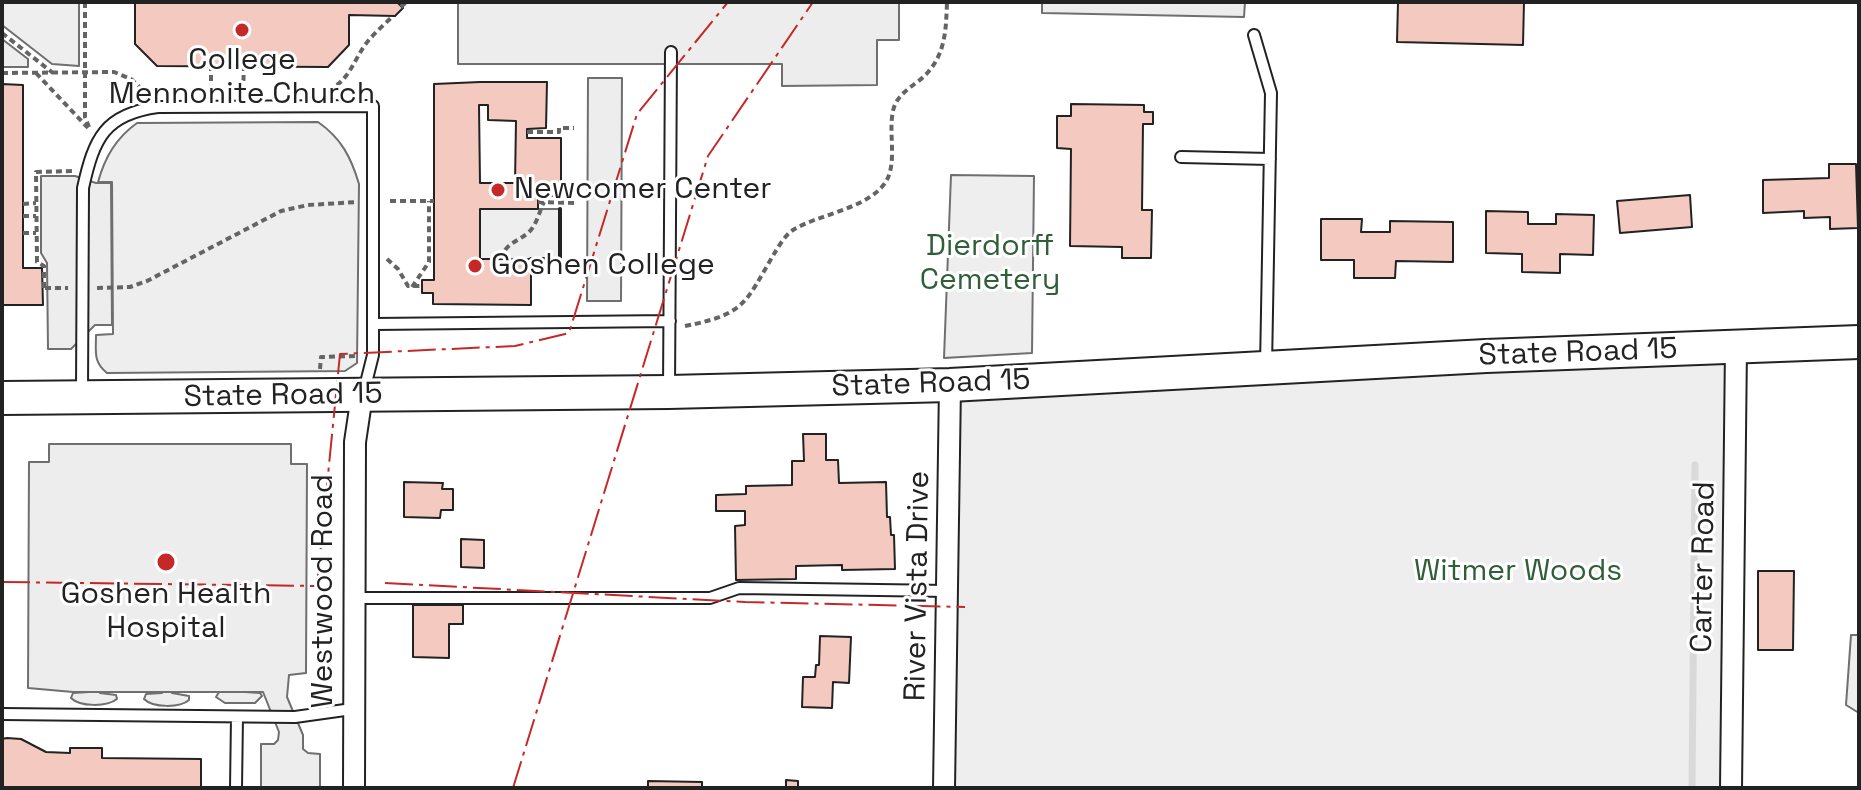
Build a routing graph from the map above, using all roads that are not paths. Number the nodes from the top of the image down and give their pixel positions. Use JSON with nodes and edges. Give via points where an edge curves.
{"nodes":[{"id":1,"x":1254,"y":35,"type":"dead end"},
{"id":2,"x":671,"y":52,"type":"dead end"},
{"id":3,"x":1181,"y":157,"type":"dead end"},
{"id":4,"x":1270,"y":159,"type":"junction"},
{"id":5,"x":374,"y":324,"type":"junction"},
{"id":6,"x":670,"y":325,"type":"junction"},
{"id":7,"x":1859,"y":342,"type":"edge"},
{"id":8,"x":1736,"y":347,"type":"junction"},
{"id":9,"x":1266,"y":368,"type":"junction"},
{"id":10,"x":950,"y":385,"type":"junction"},
{"id":11,"x":669,"y":392,"type":"junction"},
{"id":12,"x":362,"y":395,"type":"junction"},
{"id":13,"x":2,"y":398,"type":"edge"},
{"id":14,"x":82,"y":398,"type":"junction"},
{"id":15,"x":948,"y":591,"type":"junction"},
{"id":16,"x":353,"y":598,"type":"junction"},
{"id":17,"x":352,"y":709,"type":"junction"},
{"id":18,"x":2,"y":714,"type":"edge"},
{"id":19,"x":237,"y":717,"type":"junction"},
{"id":20,"x":236,"y":788,"type":"edge"},
{"id":21,"x":354,"y":788,"type":"edge"},
{"id":22,"x":944,"y":788,"type":"edge"},
{"id":23,"x":1731,"y":788,"type":"edge"}],
"edges":[{"from":1,"to":4,"type":"lane","via":[[1271,93]]},
{"from":2,"to":6,"type":"lane"},
{"from":3,"to":4,"type":"lane"},
{"from":4,"to":9,"type":"lane"},
{"from":5,"to":6,"type":"lane"},
{"from":5,"to":12,"type":"lane","via":[[373,355]]},
{"from":5,"to":14,"type":"lane","via":[[373,106],[135,110],[114,120],[98,141],[83,188]]},
{"from":6,"to":11,"type":"lane"},
{"from":7,"to":8,"type":"main road","name":"State Road 15"},
{"from":8,"to":9,"type":"main road","name":"State Road 15"},
{"from":8,"to":23,"type":"street","name":"Carter Road"},
{"from":9,"to":10,"type":"main road","name":"State Road 15"},
{"from":10,"to":11,"type":"main road","name":"State Road 15"},
{"from":10,"to":15,"type":"street","name":"River Vista Drive"},
{"from":11,"to":12,"type":"main road","name":"State Road 15"},
{"from":12,"to":14,"type":"main road","name":"State Road 15"},
{"from":12,"to":16,"type":"street","name":"Westwood Road","via":[[355,442]]},
{"from":13,"to":14,"type":"main road","name":"State Road 15"},
{"from":15,"to":16,"type":"lane","via":[[739,588],[710,598]]},
{"from":15,"to":22,"type":"street","name":"River Vista Drive"},
{"from":16,"to":17,"type":"street","name":"Westwood Road"},
{"from":17,"to":19,"type":"lane","via":[[295,717]]},
{"from":17,"to":21,"type":"street","name":"Westwood Road"},
{"from":18,"to":19,"type":"lane"},
{"from":19,"to":20,"type":"lane"}]}
